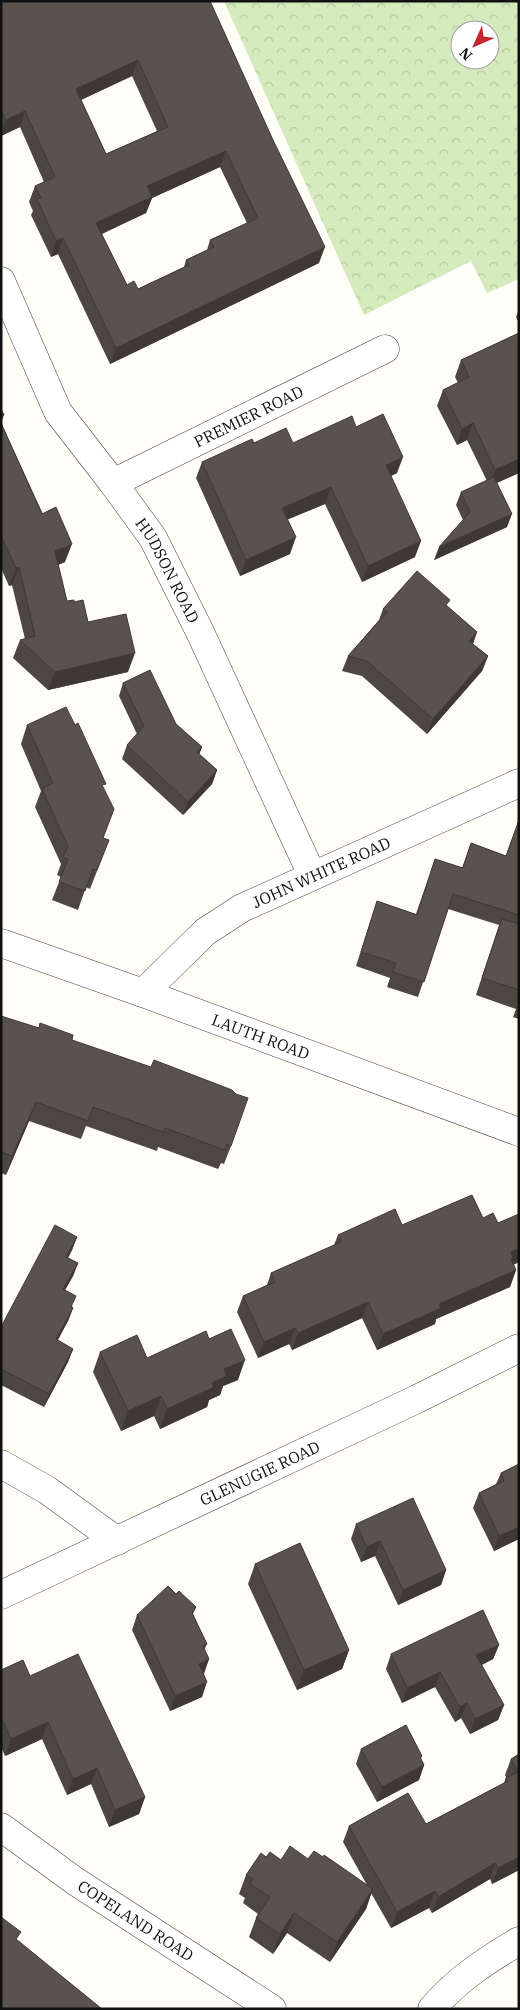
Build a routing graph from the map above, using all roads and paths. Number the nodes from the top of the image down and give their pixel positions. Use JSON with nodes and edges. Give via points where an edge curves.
{"nodes":[{"id":1,"x":1,"y":280,"type":"edge"},
{"id":2,"x":385,"y":350,"type":"dead end"},
{"id":3,"x":113,"y":483,"type":"junction"},
{"id":4,"x":519,"y":783,"type":"edge"},
{"id":5,"x":312,"y":875,"type":"junction"},
{"id":6,"x":1,"y":943,"type":"edge"},
{"id":7,"x":143,"y":993,"type":"junction"},
{"id":8,"x":519,"y":1132,"type":"edge"},
{"id":9,"x":519,"y":1348,"type":"edge"},
{"id":10,"x":1,"y":1464,"type":"edge"},
{"id":11,"x":117,"y":1541,"type":"junction"},
{"id":12,"x":1,"y":1596,"type":"edge"},
{"id":13,"x":1,"y":1827,"type":"edge"},
{"id":14,"x":519,"y":1941,"type":"edge"},
{"id":15,"x":272,"y":2009,"type":"edge"},
{"id":16,"x":432,"y":2009,"type":"edge"}],
"edges":[{"from":1,"to":3,"type":"street","name":"HUDSON ROAD","via":[[58,412]]},
{"from":2,"to":3,"type":"street","name":"PREMIER ROAD"},
{"from":3,"to":5,"type":"street","name":"HUDSON ROAD","via":[[153,538]]},
{"from":4,"to":5,"type":"street","name":"JOHN WHITE ROAD"},
{"from":5,"to":7,"type":"street","name":"JOHN WHITE ROAD","via":[[242,908],[205,932]]},
{"from":6,"to":7,"type":"street","name":"LAUTH ROAD"},
{"from":7,"to":8,"type":"street","name":"LAUTH ROAD"},
{"from":9,"to":11,"type":"street","name":"GLENUGIE ROAD"},
{"from":10,"to":11,"type":"street","via":[[47,1490]]},
{"from":11,"to":12,"type":"street","name":"GLENUGIE ROAD"},
{"from":13,"to":15,"type":"street","name":"COPELAND ROAD","via":[[75,1881]]},
{"from":14,"to":16,"type":"street","via":[[468,1974]]}]}
